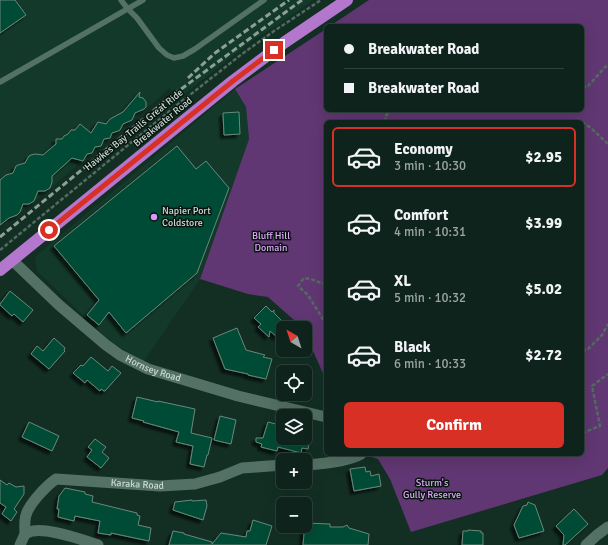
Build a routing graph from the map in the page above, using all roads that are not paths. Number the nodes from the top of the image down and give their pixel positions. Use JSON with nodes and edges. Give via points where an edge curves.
{"nodes":[{"id":1,"x":121,"y":0,"type":"edge"},
{"id":2,"x":143,"y":0,"type":"edge"},
{"id":3,"x":264,"y":0,"type":"edge"},
{"id":4,"x":347,"y":0,"type":"edge"},
{"id":5,"x":127,"y":8,"type":"junction"},
{"id":6,"x":0,"y":82,"type":"edge"},
{"id":7,"x":12,"y":260,"type":"junction"},
{"id":8,"x":0,"y":270,"type":"edge"},
{"id":9,"x":324,"y":417,"type":"edge"},
{"id":10,"x":358,"y":456,"type":"edge"},
{"id":11,"x":312,"y":464,"type":"edge"},
{"id":12,"x":276,"y":466,"type":"edge"},
{"id":13,"x":608,"y":527,"type":"edge"},
{"id":14,"x":25,"y":534,"type":"junction"},
{"id":15,"x":20,"y":545,"type":"edge"},
{"id":16,"x":98,"y":545,"type":"edge"},
{"id":17,"x":586,"y":545,"type":"edge"}],
"edges":[{"from":1,"to":5,"type":"lane"},
{"from":2,"to":5,"type":"lane"},
{"from":3,"to":5,"type":"lane","via":[[183,56],[174,58],[159,48]]},
{"from":4,"to":7,"type":"highway","name":"Breakwater Road","via":[[233,81]]},
{"from":5,"to":6,"type":"lane"},
{"from":7,"to":8,"type":"highway","name":"Breakwater Road"},
{"from":7,"to":9,"type":"street","name":"Hornsey Road","via":[[101,341],[136,364],[238,396]]},
{"from":10,"to":11,"type":"street"},
{"from":12,"to":14,"type":"street","name":"Karaka Road","via":[[242,468],[196,484],[160,486],[56,479],[40,493],[28,510],[25,517]]},
{"from":13,"to":17,"type":"street"},
{"from":14,"to":15,"type":"street"},
{"from":14,"to":16,"type":"street","via":[[42,530]]}]}
